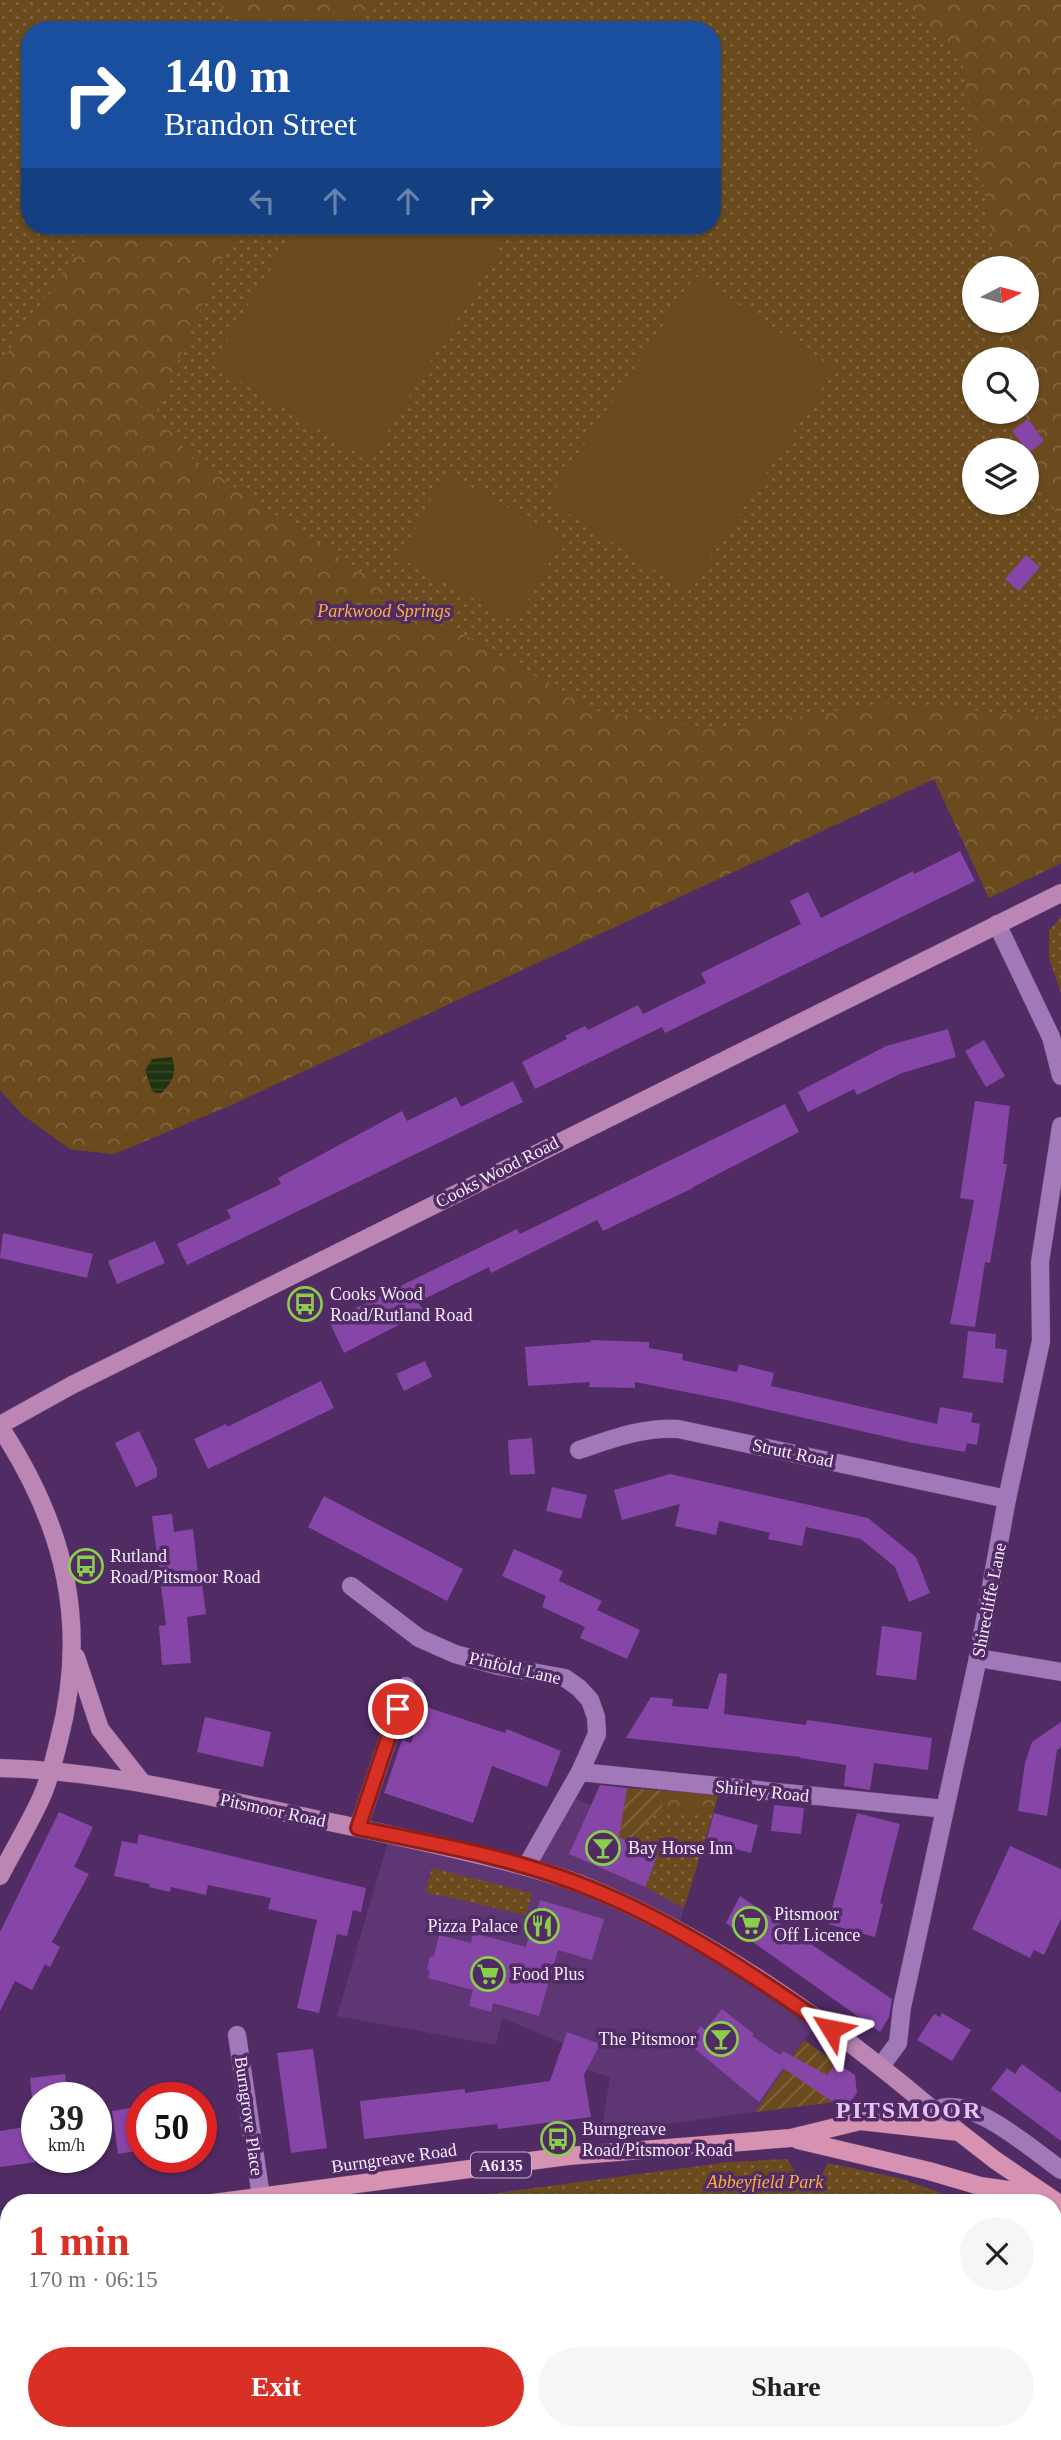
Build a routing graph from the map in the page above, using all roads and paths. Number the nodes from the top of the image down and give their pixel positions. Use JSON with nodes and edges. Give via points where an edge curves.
{"nodes":[{"id":1,"x":1061,"y":893,"type":"edge"},
{"id":2,"x":997,"y":923,"type":"junction"},
{"id":3,"x":1061,"y":1076,"type":"edge"},
{"id":4,"x":1061,"y":1126,"type":"edge"},
{"id":5,"x":0,"y":1426,"type":"edge"},
{"id":6,"x":579,"y":1450,"type":"dead end"},
{"id":7,"x":1007,"y":1499,"type":"junction"},
{"id":8,"x":351,"y":1586,"type":"dead end"},
{"id":9,"x":72,"y":1644,"type":"junction"},
{"id":10,"x":978,"y":1658,"type":"junction"},
{"id":11,"x":1061,"y":1672,"type":"edge"},
{"id":12,"x":406,"y":1686,"type":"dead end"},
{"id":13,"x":0,"y":1768,"type":"edge"},
{"id":14,"x":52,"y":1769,"type":"junction"},
{"id":15,"x":580,"y":1772,"type":"junction"},
{"id":16,"x":141,"y":1781,"type":"junction"},
{"id":17,"x":945,"y":1809,"type":"junction"},
{"id":18,"x":358,"y":1828,"type":"junction"},
{"id":19,"x":526,"y":1867,"type":"junction"},
{"id":20,"x":0,"y":1875,"type":"edge"},
{"id":21,"x":237,"y":2035,"type":"dead end"},
{"id":22,"x":881,"y":2066,"type":"junction"},
{"id":23,"x":935,"y":2111,"type":"junction"},
{"id":24,"x":959,"y":2132,"type":"junction"},
{"id":25,"x":791,"y":2138,"type":"junction"},
{"id":26,"x":1061,"y":2171,"type":"edge"},
{"id":27,"x":260,"y":2194,"type":"edge"},
{"id":28,"x":303,"y":2194,"type":"edge"},
{"id":29,"x":1019,"y":2194,"type":"edge"},
{"id":30,"x":1044,"y":2194,"type":"edge"}],
"edges":[{"from":1,"to":2,"type":"main road","name":"Cooks Wood Road"},
{"from":2,"to":3,"type":"street","via":[[1051,1037]]},
{"from":2,"to":5,"type":"main road","name":"Cooks Wood Road","via":[[72,1385]]},
{"from":4,"to":7,"type":"street","name":"Shirecliffe Lane","via":[[1040,1262],[1041,1341]]},
{"from":5,"to":9,"type":"main road","via":[[32,1479],[56,1538],[71,1607]]},
{"from":6,"to":7,"type":"street","name":"Strutt Road","via":[[636,1431],[678,1429]]},
{"from":7,"to":10,"type":"street","name":"Shirecliffe Lane"},
{"from":8,"to":15,"type":"street","name":"Pinfold Lane","via":[[419,1638],[499,1666],[565,1678],[579,1688],[590,1700],[597,1734]]},
{"from":9,"to":14,"type":"main road","via":[[70,1683]]},
{"from":9,"to":16,"type":"main road","via":[[100,1729]]},
{"from":10,"to":11,"type":"street"},
{"from":10,"to":17,"type":"street","name":"Shirecliffe Lane"},
{"from":12,"to":18,"type":"street"},
{"from":13,"to":14,"type":"main road","name":"Pitsmoor Road"},
{"from":14,"to":16,"type":"main road","name":"Pitsmoor Road"},
{"from":14,"to":20,"type":"main road"},
{"from":15,"to":17,"type":"street","name":"Shirley Road"},
{"from":15,"to":19,"type":"street","name":"Pinfold Lane"},
{"from":16,"to":18,"type":"main road","name":"Pitsmoor Road"},
{"from":17,"to":22,"type":"street","name":"Shirecliffe Lane","via":[[898,2043]]},
{"from":18,"to":19,"type":"main road","name":"Pitsmoor Road"},
{"from":19,"to":22,"type":"main road","name":"Pitsmoor Road","via":[[589,1888],[670,1927],[760,1980]]},
{"from":21,"to":27,"type":"street","name":"Burngrove Place"},
{"from":22,"to":23,"type":"main road","name":"Pitsmoor Road"},
{"from":23,"to":24,"type":"main road","name":"Pitsmoor Road"},
{"from":23,"to":26,"type":"street","via":[[943,2106],[965,2108],[992,2121]]},
{"from":24,"to":25,"type":"main road","name":"Burngreave Road","number":"A6135","via":[[860,2121]]},
{"from":24,"to":30,"type":"main road","number":"A6135"},
{"from":25,"to":28,"type":"main road","name":"Burngreave Road","number":"A6135","via":[[568,2156]]},
{"from":25,"to":29,"type":"main road","name":"Burngreave Road","number":"A6135"}]}
